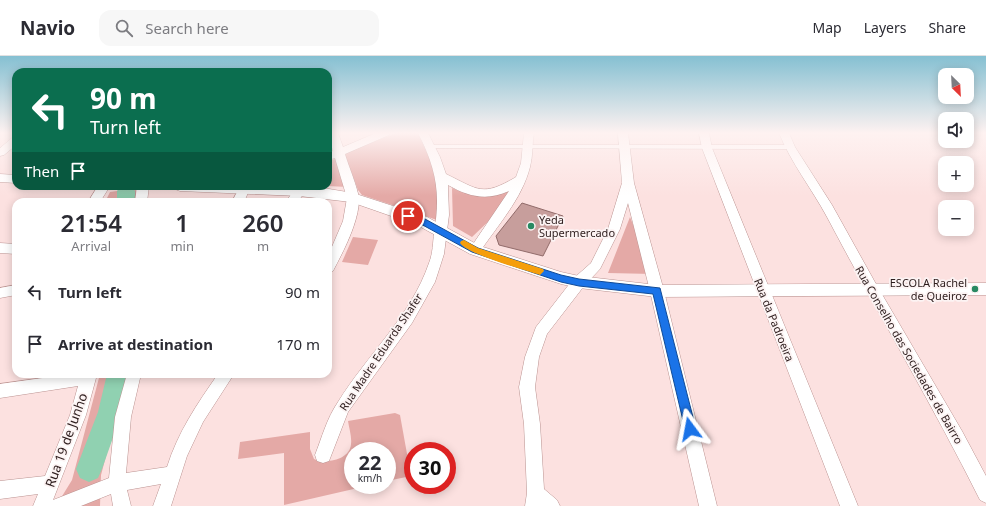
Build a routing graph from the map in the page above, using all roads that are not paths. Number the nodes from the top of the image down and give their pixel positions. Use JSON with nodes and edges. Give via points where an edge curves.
{"nodes":[{"id":1,"x":341,"y":154,"type":"edge"},
{"id":2,"x":434,"y":154,"type":"edge"},
{"id":3,"x":526,"y":154,"type":"edge"},
{"id":4,"x":624,"y":154,"type":"edge"},
{"id":5,"x":709,"y":154,"type":"edge"},
{"id":6,"x":794,"y":154,"type":"edge"},
{"id":7,"x":443,"y":177,"type":"junction"},
{"id":8,"x":0,"y":178,"type":"edge"},
{"id":9,"x":12,"y":179,"type":"edge"},
{"id":10,"x":520,"y":180,"type":"junction"},
{"id":11,"x":628,"y":183,"type":"junction"},
{"id":12,"x":257,"y":190,"type":"edge"},
{"id":13,"x":295,"y":196,"type":"edge"},
{"id":14,"x":353,"y":198,"type":"junction"},
{"id":15,"x":440,"y":231,"type":"junction"},
{"id":16,"x":0,"y":248,"type":"edge"},
{"id":17,"x":12,"y":249,"type":"edge"},
{"id":18,"x":475,"y":250,"type":"junction"},
{"id":19,"x":332,"y":258,"type":"edge"},
{"id":20,"x":579,"y":282,"type":"junction"},
{"id":21,"x":871,"y":288,"type":"junction"},
{"id":22,"x":762,"y":289,"type":"junction"},
{"id":23,"x":12,"y":291,"type":"edge"},
{"id":24,"x":657,"y":291,"type":"junction"},
{"id":25,"x":984,"y":291,"type":"edge"},
{"id":26,"x":0,"y":293,"type":"edge"},
{"id":27,"x":77,"y":378,"type":"edge"},
{"id":28,"x":88,"y":378,"type":"edge"},
{"id":29,"x":133,"y":378,"type":"edge"},
{"id":30,"x":224,"y":378,"type":"edge"},
{"id":31,"x":0,"y":391,"type":"edge"},
{"id":32,"x":323,"y":455,"type":"dead end"},
{"id":33,"x":172,"y":474,"type":"junction"},
{"id":34,"x":117,"y":483,"type":"junction"},
{"id":35,"x":50,"y":484,"type":"junction"},
{"id":36,"x":0,"y":490,"type":"edge"},
{"id":37,"x":986,"y":494,"type":"edge"},
{"id":38,"x":535,"y":499,"type":"edge"},
{"id":39,"x":42,"y":506,"type":"edge"},
{"id":40,"x":59,"y":506,"type":"edge"},
{"id":41,"x":122,"y":506,"type":"edge"},
{"id":42,"x":162,"y":506,"type":"edge"},
{"id":43,"x":551,"y":506,"type":"edge"},
{"id":44,"x":708,"y":506,"type":"edge"},
{"id":45,"x":849,"y":506,"type":"edge"}],
"edges":[{"from":1,"to":14,"type":"street"},
{"from":2,"to":7,"type":"street","name":"Rua Madre Eduarda Shafer"},
{"from":3,"to":10,"type":"street","via":[[525,168]]},
{"from":4,"to":11,"type":"street"},
{"from":5,"to":22,"type":"street","name":"Rua da Padroeira"},
{"from":6,"to":21,"type":"street","name":"Rua Conselho das Sociedades de Bairro","via":[[826,205]]},
{"from":7,"to":10,"type":"street","via":[[464,190],[477,194],[492,194]]},
{"from":7,"to":15,"type":"street","name":"Rua Madre Eduarda Shafer","via":[[445,196]]},
{"from":8,"to":9,"type":"street"},
{"from":10,"to":18,"type":"street"},
{"from":11,"to":20,"type":"street","via":[[606,246],[596,266]]},
{"from":11,"to":24,"type":"street"},
{"from":12,"to":13,"type":"street"},
{"from":13,"to":14,"type":"street","via":[[323,193]]},
{"from":14,"to":15,"type":"street","via":[[422,221]]},
{"from":14,"to":19,"type":"street","via":[[349,221]]},
{"from":15,"to":18,"type":"street"},
{"from":15,"to":32,"type":"street","name":"Rua Madre Eduarda Shafer","via":[[436,261],[428,279],[402,324],[342,408]]},
{"from":16,"to":17,"type":"street"},
{"from":18,"to":20,"type":"street"},
{"from":20,"to":24,"type":"street"},
{"from":20,"to":38,"type":"street","via":[[541,331],[532,357],[527,387],[532,424]]},
{"from":21,"to":22,"type":"street"},
{"from":21,"to":25,"type":"street"},
{"from":21,"to":37,"type":"street","name":"Rua Conselho das Sociedades de Bairro","via":[[956,436]]},
{"from":22,"to":24,"type":"street"},
{"from":22,"to":45,"type":"street","name":"Rua da Padroeira"},
{"from":23,"to":26,"type":"street"},
{"from":24,"to":44,"type":"street"},
{"from":27,"to":31,"type":"street"},
{"from":28,"to":35,"type":"street","name":"Rua 19 de Junho","via":[[78,415]]},
{"from":29,"to":34,"type":"street","via":[[123,417]]},
{"from":30,"to":33,"type":"street","via":[[198,417]]},
{"from":33,"to":34,"type":"street"},
{"from":33,"to":42,"type":"street"},
{"from":34,"to":40,"type":"street"},
{"from":34,"to":41,"type":"street"},
{"from":35,"to":36,"type":"street"},
{"from":35,"to":39,"type":"street","name":"Rua 19 de Junho"},
{"from":38,"to":43,"type":"street"}]}
